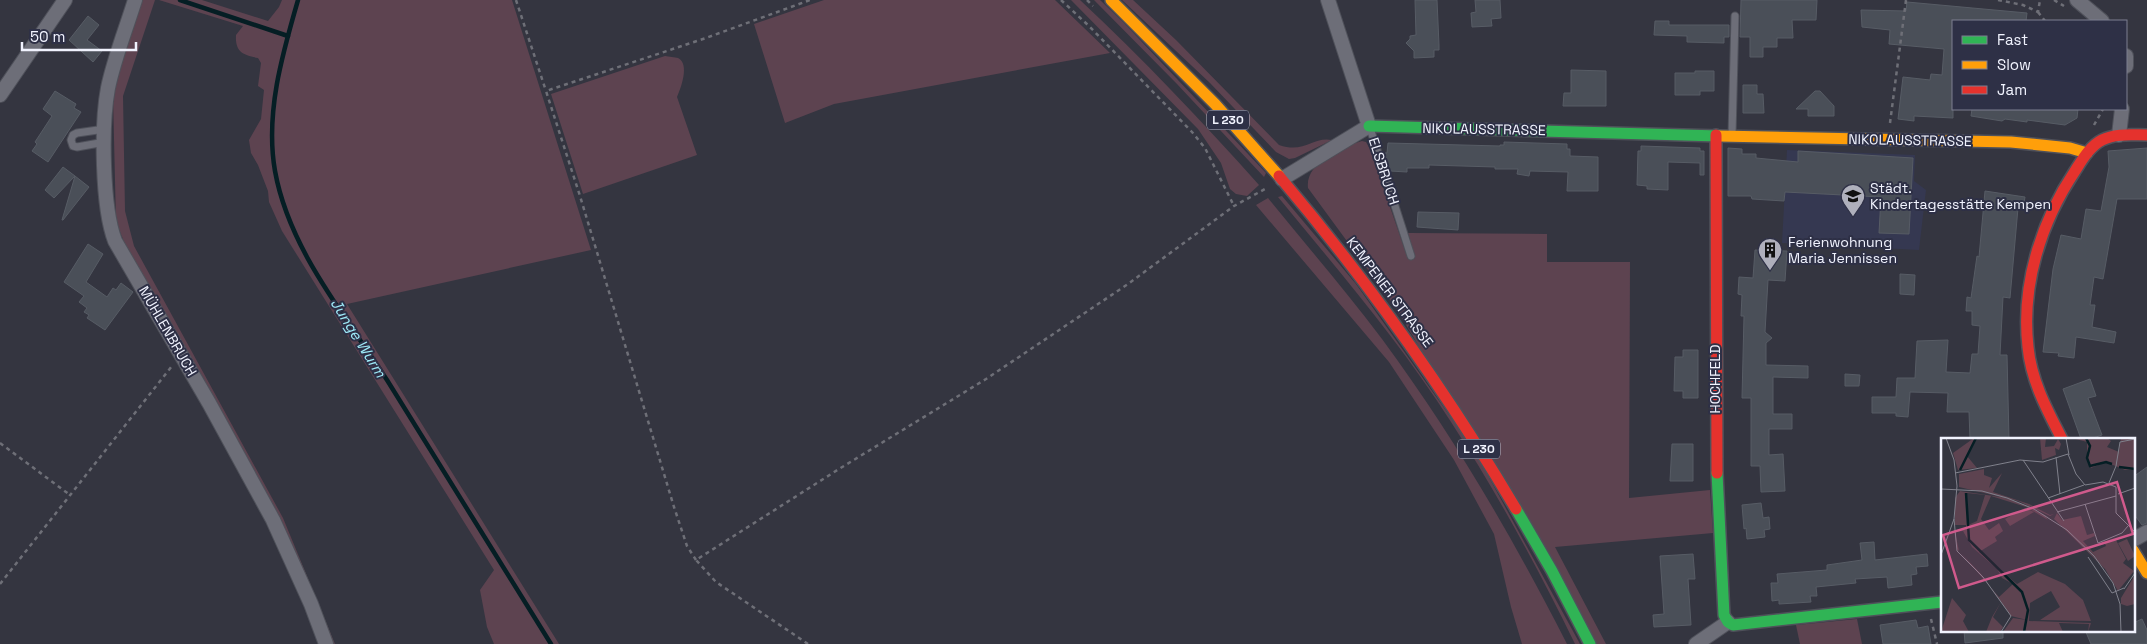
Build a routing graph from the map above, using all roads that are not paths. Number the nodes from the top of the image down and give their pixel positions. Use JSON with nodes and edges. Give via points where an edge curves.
{"nodes":[{"id":1,"x":65,"y":0,"type":"edge"},
{"id":2,"x":135,"y":0,"type":"edge"},
{"id":3,"x":1110,"y":0,"type":"edge"},
{"id":4,"x":1328,"y":0,"type":"edge"},
{"id":5,"x":2077,"y":0,"type":"edge"},
{"id":6,"x":1735,"y":16,"type":"dead end"},
{"id":7,"x":2101,"y":20,"type":"edge"},
{"id":8,"x":0,"y":95,"type":"edge"},
{"id":9,"x":2122,"y":110,"type":"edge"},
{"id":10,"x":1369,"y":126,"type":"junction"},
{"id":11,"x":2147,"y":134,"type":"edge"},
{"id":12,"x":1716,"y":135,"type":"junction"},
{"id":13,"x":1732,"y":135,"type":"junction"},
{"id":14,"x":2119,"y":135,"type":"junction"},
{"id":15,"x":2087,"y":153,"type":"junction"},
{"id":16,"x":1282,"y":179,"type":"junction"},
{"id":17,"x":1411,"y":256,"type":"dead end"},
{"id":18,"x":2061,"y":438,"type":"edge"},
{"id":19,"x":2147,"y":532,"type":"edge"},
{"id":20,"x":2134,"y":539,"type":"edge"},
{"id":21,"x":2134,"y":552,"type":"edge"},
{"id":22,"x":2147,"y":574,"type":"edge"},
{"id":23,"x":1941,"y":602,"type":"edge"},
{"id":24,"x":1728,"y":622,"type":"junction"},
{"id":25,"x":326,"y":644,"type":"edge"},
{"id":26,"x":1590,"y":644,"type":"edge"},
{"id":27,"x":1696,"y":644,"type":"edge"}],
"edges":[{"from":1,"to":8,"type":"street"},
{"from":2,"to":25,"type":"street","name":"MÜHLENBRUCH","via":[[110,80],[105,136],[107,212],[115,241],[273,520]]},
{"from":3,"to":16,"type":"street","name":"KEMPENER STRASSE","number":"L 230","via":[[1174,62]]},
{"from":4,"to":10,"type":"street"},
{"from":5,"to":7,"type":"street"},
{"from":6,"to":13,"type":"lane"},
{"from":9,"to":14,"type":"street"},
{"from":10,"to":12,"type":"street","name":"NIKOLAUSSTRASSE"},
{"from":10,"to":16,"type":"street","name":"ELSBRUCH"},
{"from":10,"to":17,"type":"lane","name":"ELSBRUCH"},
{"from":11,"to":14,"type":"street"},
{"from":12,"to":13,"type":"street","name":"NIKOLAUSSTRASSE"},
{"from":12,"to":24,"type":"street","name":"HOCHFELD","via":[[1715,443],[1722,606]]},
{"from":13,"to":15,"type":"street","name":"NIKOLAUSSTRASSE","via":[[2010,142],[2070,148]]},
{"from":14,"to":15,"type":"street","via":[[2096,143]]},
{"from":15,"to":18,"type":"street","via":[[2046,224],[2032,275],[2029,301],[2028,345],[2033,375],[2043,404]]},
{"from":16,"to":26,"type":"street","name":"KEMPENER STRASSE","number":"L 230","via":[[1352,264],[1424,364],[1514,505]]},
{"from":19,"to":20,"type":"street"},
{"from":21,"to":22,"type":"street"},
{"from":23,"to":24,"type":"street","via":[[1734,625]]},
{"from":24,"to":27,"type":"street"}]}
